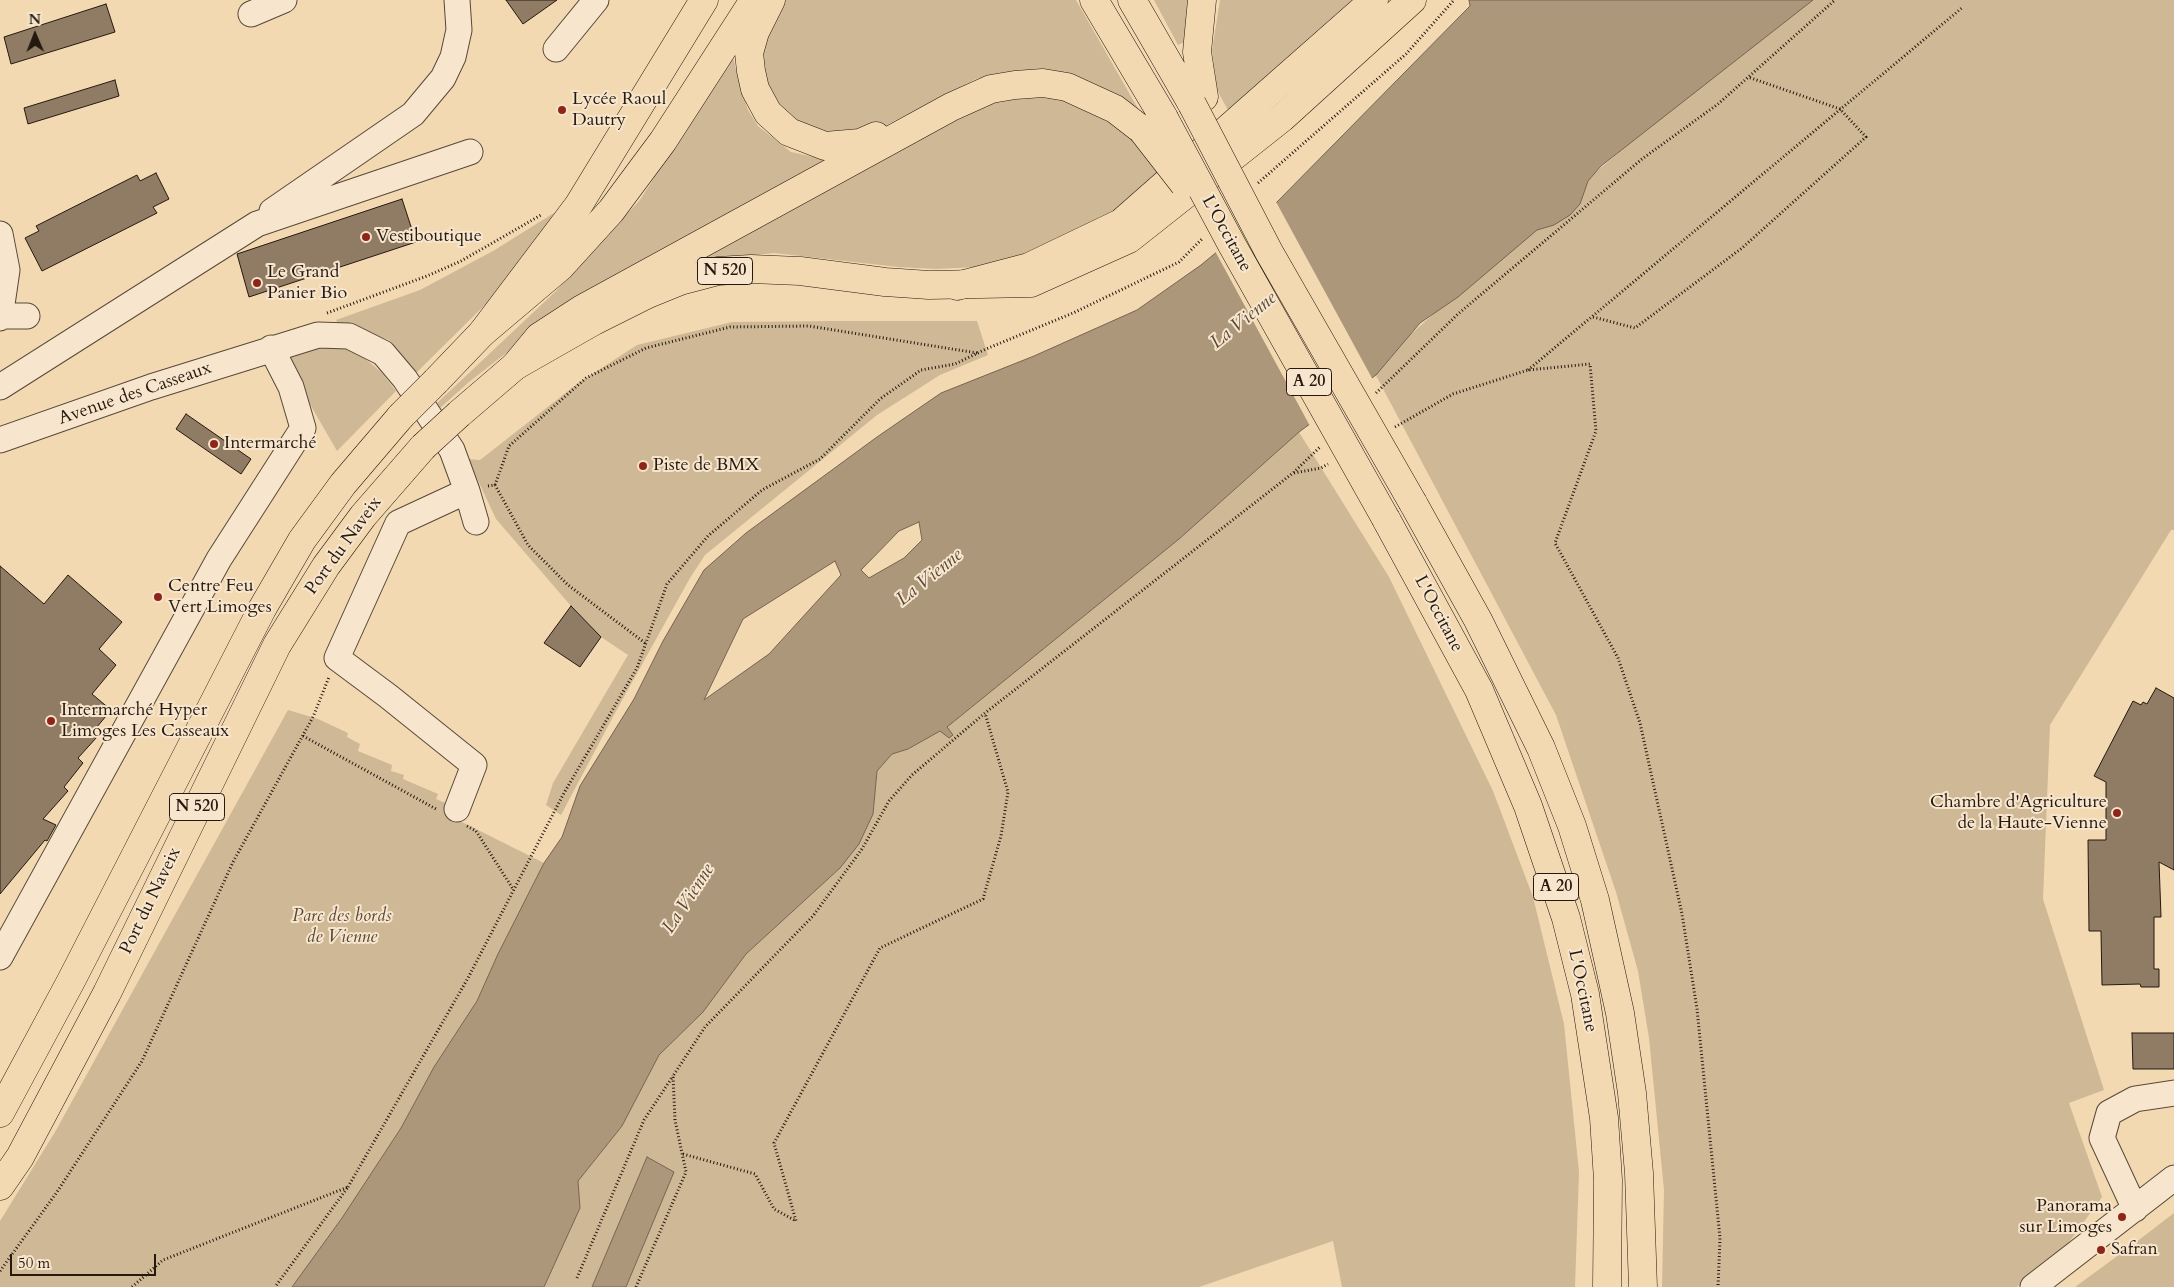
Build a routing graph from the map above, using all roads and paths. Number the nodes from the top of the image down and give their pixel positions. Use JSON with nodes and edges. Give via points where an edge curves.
{"nodes":[{"id":1,"x":284,"y":0,"type":"edge"},
{"id":2,"x":457,"y":0,"type":"edge"},
{"id":3,"x":596,"y":0,"type":"edge"},
{"id":4,"x":704,"y":0,"type":"edge"},
{"id":5,"x":754,"y":0,"type":"edge"},
{"id":6,"x":771,"y":0,"type":"edge"},
{"id":7,"x":1094,"y":0,"type":"edge"},
{"id":8,"x":1132,"y":0,"type":"edge"},
{"id":9,"x":1202,"y":0,"type":"edge"},
{"id":10,"x":1374,"y":0,"type":"edge"},
{"id":11,"x":1412,"y":0,"type":"edge"},
{"id":12,"x":1835,"y":0,"type":"edge"},
{"id":13,"x":1963,"y":7,"type":"dead end"},
{"id":14,"x":251,"y":14,"type":"dead end"},
{"id":15,"x":556,"y":49,"type":"dead end"},
{"id":16,"x":1747,"y":77,"type":"junction"},
{"id":17,"x":1198,"y":101,"type":"junction"},
{"id":18,"x":1840,"y":109,"type":"junction"},
{"id":19,"x":921,"y":123,"type":"junction"},
{"id":20,"x":1153,"y":124,"type":"junction"},
{"id":21,"x":470,"y":152,"type":"dead end"},
{"id":22,"x":544,"y":213,"type":"dead end"},
{"id":23,"x":257,"y":224,"type":"junction"},
{"id":24,"x":0,"y":234,"type":"edge"},
{"id":25,"x":957,"y":286,"type":"junction"},
{"id":26,"x":27,"y":316,"type":"dead end"},
{"id":27,"x":0,"y":317,"type":"edge"},
{"id":28,"x":1593,"y":317,"type":"junction"},
{"id":29,"x":482,"y":333,"type":"junction"},
{"id":30,"x":318,"y":334,"type":"junction"},
{"id":31,"x":270,"y":348,"type":"junction"},
{"id":32,"x":986,"y":349,"type":"dead end"},
{"id":33,"x":977,"y":353,"type":"junction"},
{"id":34,"x":515,"y":366,"type":"junction"},
{"id":35,"x":1528,"y":370,"type":"junction"},
{"id":36,"x":0,"y":387,"type":"edge"},
{"id":37,"x":1372,"y":397,"type":"dead end"},
{"id":38,"x":1391,"y":430,"type":"dead end"},
{"id":39,"x":0,"y":440,"type":"edge"},
{"id":40,"x":1322,"y":445,"type":"dead end"},
{"id":41,"x":1329,"y":463,"type":"dead end"},
{"id":42,"x":1293,"y":473,"type":"junction"},
{"id":43,"x":495,"y":485,"type":"junction"},
{"id":44,"x":467,"y":491,"type":"junction"},
{"id":45,"x":476,"y":522,"type":"dead end"},
{"id":46,"x":645,"y":643,"type":"junction"},
{"id":47,"x":336,"y":658,"type":"junction"},
{"id":48,"x":985,"y":713,"type":"junction"},
{"id":49,"x":303,"y":736,"type":"junction"},
{"id":50,"x":452,"y":814,"type":"junction"},
{"id":51,"x":476,"y":831,"type":"junction"},
{"id":52,"x":513,"y":889,"type":"junction"},
{"id":53,"x":0,"y":957,"type":"edge"},
{"id":54,"x":673,"y":1076,"type":"junction"},
{"id":55,"x":2174,"y":1093,"type":"edge"},
{"id":56,"x":0,"y":1114,"type":"edge"},
{"id":57,"x":683,"y":1154,"type":"junction"},
{"id":58,"x":2174,"y":1178,"type":"edge"},
{"id":59,"x":0,"y":1186,"type":"edge"},
{"id":60,"x":348,"y":1187,"type":"junction"},
{"id":61,"x":2135,"y":1209,"type":"junction"},
{"id":62,"x":0,"y":1271,"type":"edge"},
{"id":63,"x":577,"y":1278,"type":"dead end"},
{"id":64,"x":132,"y":1287,"type":"edge"},
{"id":65,"x":275,"y":1287,"type":"edge"},
{"id":66,"x":636,"y":1287,"type":"edge"},
{"id":67,"x":1607,"y":1287,"type":"edge"},
{"id":68,"x":1643,"y":1287,"type":"edge"},
{"id":69,"x":1718,"y":1287,"type":"edge"},
{"id":70,"x":2033,"y":1287,"type":"edge"}],
"edges":[{"from":1,"to":14,"type":"street"},
{"from":2,"to":23,"type":"street","via":[[459,30],[453,57],[443,78],[413,114]]},
{"from":3,"to":15,"type":"street"},
{"from":4,"to":29,"type":"main road","via":[[578,206]]},
{"from":5,"to":29,"type":"main road","number":"N 520","via":[[663,141],[611,211],[560,267]]},
{"from":6,"to":19,"type":"main road","via":[[755,32],[749,53],[755,89],[776,122],[807,141],[834,146],[860,143]]},
{"from":7,"to":20,"type":"main road"},
{"from":8,"to":17,"type":"main road"},
{"from":9,"to":17,"type":"main road","via":[[1197,52]]},
{"from":10,"to":25,"type":"main road","via":[[1121,223],[1029,267]]},
{"from":11,"to":25,"type":"main road","via":[[1282,118],[1129,239],[1031,283]]},
{"from":12,"to":16,"type":"path"},
{"from":13,"to":18,"type":"path"},
{"from":16,"to":18,"type":"path"},
{"from":16,"to":37,"type":"path","via":[[1718,104],[1642,159],[1458,314]]},
{"from":17,"to":68,"type":"main road","name":"L'Occitane","number":"A 20","bridge":true,"via":[[1270,252],[1478,620],[1529,723],[1572,826],[1595,900],[1620,1013],[1639,1173]]},
{"from":18,"to":28,"type":"path"},
{"from":18,"to":28,"type":"path","via":[[1866,137],[1742,248],[1635,328]]},
{"from":19,"to":20,"type":"main road","via":[[991,89],[1043,83],[1067,87]]},
{"from":19,"to":34,"type":"main road","via":[[582,309],[539,337]]},
{"from":20,"to":67,"type":"main road","name":"L'Occitane","number":"A 20","bridge":true,"via":[[1232,245],[1386,519],[1478,690],[1528,806],[1566,918],[1585,994],[1604,1118],[1608,1180]]},
{"from":21,"to":23,"type":"street"},
{"from":22,"to":30,"type":"path","via":[[461,261],[316,316]]},
{"from":23,"to":36,"type":"street"},
{"from":24,"to":27,"type":"street","via":[[7,270]]},
{"from":25,"to":34,"type":"main road","number":"N 520","via":[[885,282],[800,271],[751,269],[718,272],[680,281],[648,294]]},
{"from":26,"to":27,"type":"street"},
{"from":28,"to":35,"type":"path"},
{"from":29,"to":56,"type":"main road","name":"Port du Naveix","number":"N 520","bridge":true,"via":[[401,416],[343,484],[308,532],[262,609]]},
{"from":30,"to":31,"type":"street","name":"Avenue des Casseaux"},
{"from":30,"to":44,"type":"street","name":"Avenue des Casseaux","via":[[349,336],[383,353],[405,379],[452,450]]},
{"from":31,"to":39,"type":"street","name":"Avenue des Casseaux"},
{"from":31,"to":53,"type":"street","via":[[291,388],[303,428],[219,559]]},
{"from":32,"to":33,"type":"path"},
{"from":33,"to":43,"type":"path","via":[[809,326],[730,327],[646,348],[586,378],[508,446]]},
{"from":33,"to":46,"type":"path","via":[[955,364],[921,370],[880,399],[820,459],[762,490],[708,536],[667,584]]},
{"from":34,"to":59,"type":"main road","name":"Port du Naveix","number":"N 520","bridge":true,"via":[[423,447],[395,477],[336,552],[277,645],[107,993],[20,1157]]},
{"from":35,"to":38,"type":"path","via":[[1453,394]]},
{"from":35,"to":69,"type":"path","via":[[1590,364],[1596,431],[1555,543],[1618,658],[1640,723],[1682,914],[1697,1009],[1720,1238]]},
{"from":40,"to":42,"type":"path"},
{"from":41,"to":42,"type":"path","via":[[1321,468]]},
{"from":42,"to":48,"type":"path"},
{"from":43,"to":44,"type":"path"},
{"from":43,"to":46,"type":"path","via":[[528,545],[568,585]]},
{"from":44,"to":45,"type":"street","name":"Avenue des Casseaux"},
{"from":44,"to":47,"type":"street","via":[[398,523]]},
{"from":46,"to":52,"type":"path","via":[[636,668]]},
{"from":47,"to":49,"type":"path"},
{"from":47,"to":50,"type":"street","via":[[474,765]]},
{"from":48,"to":54,"type":"path","via":[[912,775],[889,801],[862,849],[813,916],[705,1027]]},
{"from":48,"to":57,"type":"path","via":[[1008,792],[1001,836],[983,899],[880,948],[774,1143],[796,1221],[774,1209],[755,1174]]},
{"from":49,"to":50,"type":"path"},
{"from":49,"to":62,"type":"path","via":[[233,862],[142,1061],[57,1192]]},
{"from":50,"to":51,"type":"path"},
{"from":50,"to":51,"type":"path"},
{"from":51,"to":52,"type":"path"},
{"from":52,"to":60,"type":"path","via":[[468,978]]},
{"from":54,"to":57,"type":"path","via":[[675,1120]]},
{"from":54,"to":63,"type":"path","via":[[644,1120]]},
{"from":55,"to":61,"type":"street","via":[[2136,1099],[2109,1113],[2102,1138]]},
{"from":57,"to":66,"type":"path","via":[[686,1172]]},
{"from":58,"to":61,"type":"street"},
{"from":60,"to":64,"type":"path","via":[[163,1260]]},
{"from":60,"to":65,"type":"path"},
{"from":61,"to":70,"type":"street"}]}
